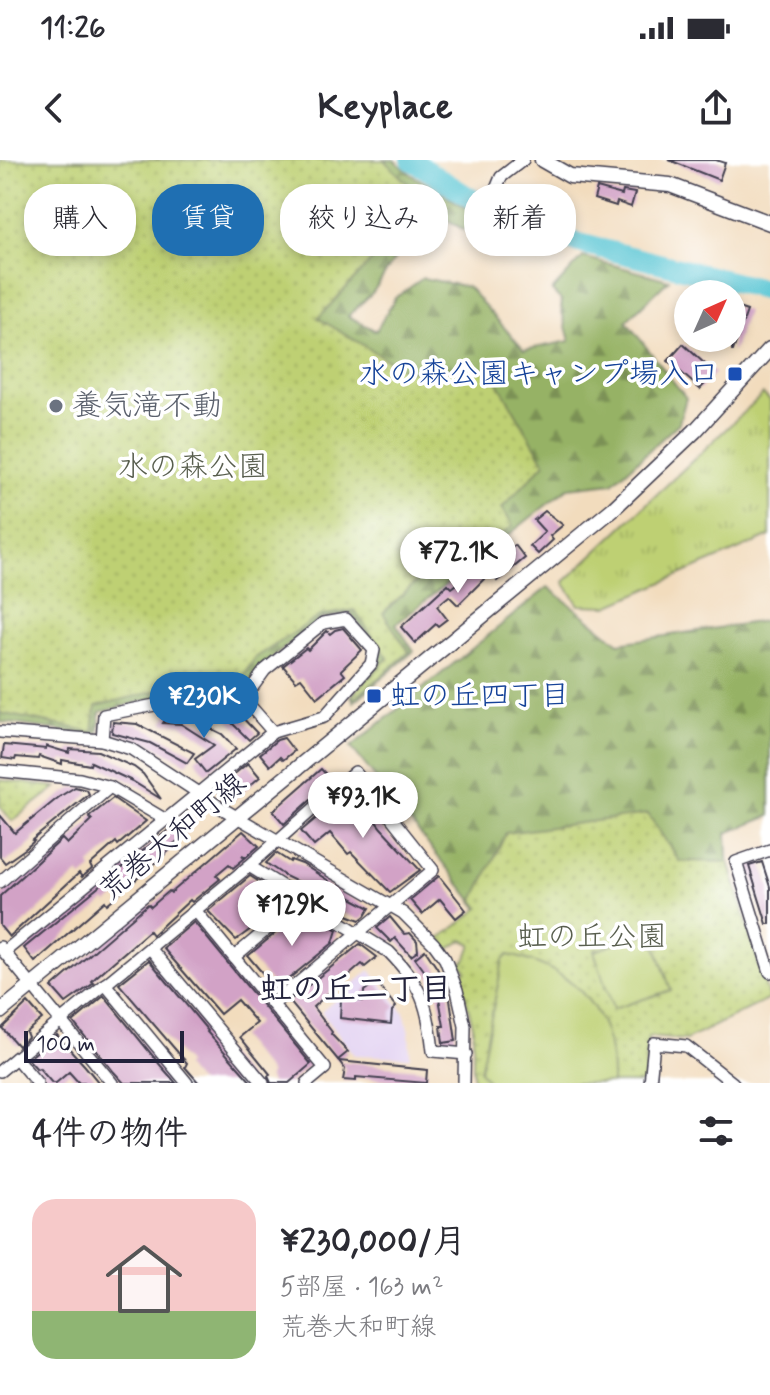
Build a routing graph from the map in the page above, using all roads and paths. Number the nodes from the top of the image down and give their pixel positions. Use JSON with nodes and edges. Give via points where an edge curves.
{"nodes":[{"id":1,"x":523,"y":160,"type":"edge"},
{"id":2,"x":542,"y":160,"type":"edge"},
{"id":3,"x":498,"y":184,"type":"edge"},
{"id":4,"x":770,"y":223,"type":"edge"},
{"id":5,"x":770,"y":349,"type":"edge"},
{"id":6,"x":244,"y":699,"type":"junction"},
{"id":7,"x":0,"y":732,"type":"edge"},
{"id":8,"x":273,"y":732,"type":"junction"},
{"id":9,"x":102,"y":740,"type":"junction"},
{"id":10,"x":0,"y":771,"type":"edge"},
{"id":11,"x":110,"y":787,"type":"junction"},
{"id":12,"x":199,"y":794,"type":"junction"},
{"id":13,"x":237,"y":818,"type":"junction"},
{"id":14,"x":166,"y":820,"type":"junction"},
{"id":15,"x":277,"y":841,"type":"junction"},
{"id":16,"x":770,"y":850,"type":"edge"},
{"id":17,"x":249,"y":866,"type":"junction"},
{"id":18,"x":0,"y":882,"type":"edge"},
{"id":19,"x":303,"y":899,"type":"junction"},
{"id":20,"x":389,"y":907,"type":"junction"},
{"id":21,"x":195,"y":910,"type":"junction"},
{"id":22,"x":360,"y":934,"type":"junction"},
{"id":23,"x":150,"y":948,"type":"junction"},
{"id":24,"x":2,"y":949,"type":"edge"},
{"id":25,"x":234,"y":957,"type":"junction"},
{"id":26,"x":770,"y":972,"type":"edge"},
{"id":27,"x":105,"y":984,"type":"junction"},
{"id":28,"x":32,"y":987,"type":"junction"},
{"id":29,"x":273,"y":1004,"type":"junction"},
{"id":30,"x":0,"y":1012,"type":"edge"},
{"id":31,"x":61,"y":1021,"type":"junction"},
{"id":32,"x":466,"y":1054,"type":"junction"},
{"id":33,"x":16,"y":1058,"type":"junction"},
{"id":34,"x":0,"y":1071,"type":"edge"},
{"id":35,"x":37,"y":1083,"type":"edge"},
{"id":36,"x":112,"y":1083,"type":"edge"},
{"id":37,"x":187,"y":1083,"type":"edge"},
{"id":38,"x":263,"y":1083,"type":"edge"},
{"id":39,"x":307,"y":1083,"type":"edge"},
{"id":40,"x":464,"y":1083,"type":"edge"},
{"id":41,"x":650,"y":1083,"type":"edge"},
{"id":42,"x":733,"y":1083,"type":"edge"}],
"edges":[{"from":1,"to":3,"type":"street"},
{"from":2,"to":4,"type":"street","via":[[570,176],[670,185]]},
{"from":5,"to":13,"type":"street","name":"荒巻大和町線","via":[[614,508]]},
{"from":6,"to":8,"type":"street"},
{"from":6,"to":8,"type":"street","via":[[265,670],[323,623],[346,619],[374,650],[371,664],[324,717]]},
{"from":6,"to":9,"type":"street","via":[[209,715],[175,701],[104,715]]},
{"from":7,"to":9,"type":"street"},
{"from":8,"to":12,"type":"street"},
{"from":9,"to":12,"type":"street","via":[[131,749]]},
{"from":10,"to":11,"type":"street"},
{"from":11,"to":14,"type":"street"},
{"from":11,"to":18,"type":"street"},
{"from":12,"to":13,"type":"street"},
{"from":12,"to":14,"type":"street"},
{"from":13,"to":15,"type":"street"},
{"from":13,"to":28,"type":"street","name":"荒巻大和町線"},
{"from":14,"to":24,"type":"street"},
{"from":15,"to":17,"type":"street"},
{"from":15,"to":20,"type":"street"},
{"from":15,"to":20,"type":"street","via":[[355,772],[433,870]]},
{"from":16,"to":26,"type":"street","via":[[736,862]]},
{"from":17,"to":19,"type":"street"},
{"from":17,"to":21,"type":"street"},
{"from":19,"to":22,"type":"street"},
{"from":19,"to":25,"type":"street"},
{"from":20,"to":22,"type":"street"},
{"from":20,"to":32,"type":"street","via":[[411,919],[445,959],[462,1008]]},
{"from":21,"to":23,"type":"street"},
{"from":21,"to":25,"type":"street"},
{"from":22,"to":29,"type":"street"},
{"from":22,"to":32,"type":"street","via":[[408,971],[424,999],[433,1051]]},
{"from":23,"to":27,"type":"street"},
{"from":23,"to":38,"type":"street"},
{"from":24,"to":28,"type":"street"},
{"from":25,"to":29,"type":"street"},
{"from":27,"to":31,"type":"street"},
{"from":27,"to":37,"type":"street"},
{"from":28,"to":30,"type":"street","name":"荒巻大和町線"},
{"from":28,"to":31,"type":"street"},
{"from":29,"to":39,"type":"street","via":[[325,1068]]},
{"from":31,"to":33,"type":"street"},
{"from":31,"to":36,"type":"street"},
{"from":32,"to":40,"type":"street"},
{"from":33,"to":34,"type":"street"},
{"from":33,"to":35,"type":"street"},
{"from":41,"to":42,"type":"street","via":[[654,1043],[686,1046]]}]}
